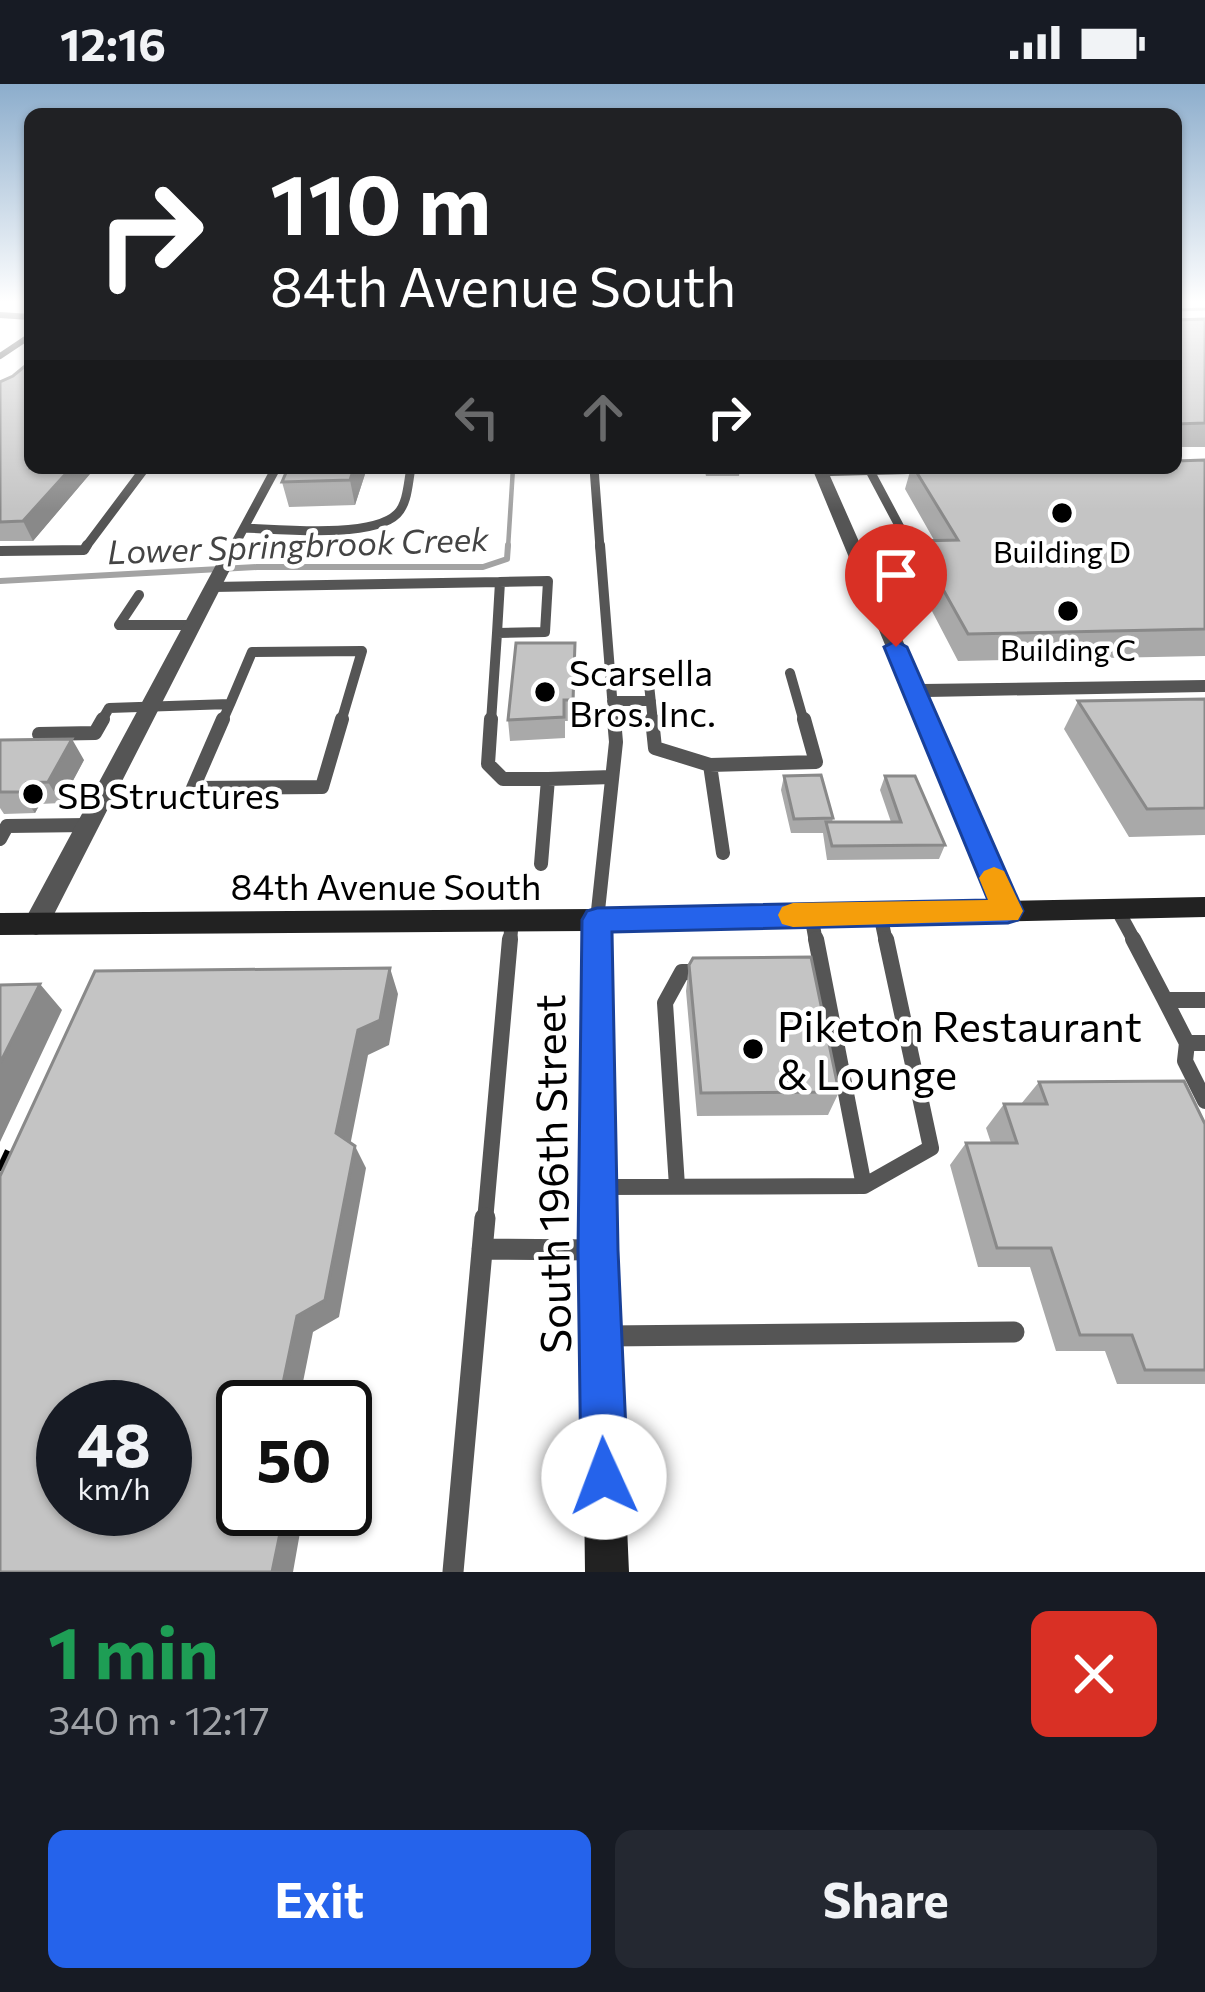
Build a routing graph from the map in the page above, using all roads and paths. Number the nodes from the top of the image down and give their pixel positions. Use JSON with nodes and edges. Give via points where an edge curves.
{"nodes":[{"id":1,"x":141,"y":474,"type":"edge"},
{"id":2,"x":273,"y":474,"type":"edge"},
{"id":3,"x":409,"y":474,"type":"edge"},
{"id":4,"x":594,"y":474,"type":"edge"},
{"id":5,"x":822,"y":474,"type":"edge"},
{"id":6,"x":872,"y":474,"type":"edge"},
{"id":7,"x":244,"y":528,"type":"junction"},
{"id":8,"x":911,"y":548,"type":"dead end"},
{"id":9,"x":0,"y":550,"type":"edge"},
{"id":10,"x":231,"y":552,"type":"joint"},
{"id":11,"x":500,"y":581,"type":"junction"},
{"id":12,"x":214,"y":583,"type":"junction"},
{"id":13,"x":139,"y":595,"type":"dead end"},
{"id":14,"x":193,"y":625,"type":"junction"},
{"id":15,"x":497,"y":632,"type":"junction"},
{"id":16,"x":790,"y":674,"type":"dead end"},
{"id":17,"x":648,"y":675,"type":"dead end"},
{"id":18,"x":1205,"y":686,"type":"edge"},
{"id":19,"x":914,"y":692,"type":"junction"},
{"id":20,"x":612,"y":701,"type":"junction"},
{"id":21,"x":650,"y":701,"type":"junction"},
{"id":22,"x":230,"y":704,"type":"junction"},
{"id":23,"x":150,"y":707,"type":"junction"},
{"id":24,"x":39,"y":734,"type":"edge"},
{"id":25,"x":710,"y":765,"type":"junction"},
{"id":26,"x":612,"y":776,"type":"junction"},
{"id":27,"x":548,"y":779,"type":"junction"},
{"id":28,"x":88,"y":825,"type":"junction"},
{"id":29,"x":0,"y":839,"type":"edge"},
{"id":30,"x":723,"y":853,"type":"dead end"},
{"id":31,"x":541,"y":864,"type":"dead end"},
{"id":32,"x":1205,"y":908,"type":"edge"},
{"id":33,"x":1117,"y":909,"type":"junction"},
{"id":34,"x":1008,"y":911,"type":"junction"},
{"id":35,"x":880,"y":914,"type":"junction"},
{"id":36,"x":811,"y":915,"type":"junction"},
{"id":37,"x":512,"y":920,"type":"junction"},
{"id":38,"x":597,"y":920,"type":"junction"},
{"id":39,"x":36,"y":923,"type":"junction"},
{"id":40,"x":0,"y":924,"type":"edge"},
{"id":41,"x":821,"y":970,"type":"junction"},
{"id":42,"x":728,"y":971,"type":"edge"},
{"id":43,"x":798,"y":971,"type":"edge"},
{"id":44,"x":1165,"y":1000,"type":"junction"},
{"id":45,"x":1205,"y":1000,"type":"edge"},
{"id":46,"x":1196,"y":1043,"type":"edge"},
{"id":47,"x":1205,"y":1101,"type":"edge"},
{"id":48,"x":677,"y":1186,"type":"junction"},
{"id":49,"x":864,"y":1186,"type":"junction"},
{"id":50,"x":597,"y":1187,"type":"junction"},
{"id":51,"x":482,"y":1249,"type":"junction"},
{"id":52,"x":598,"y":1250,"type":"junction"},
{"id":53,"x":1014,"y":1332,"type":"dead end"},
{"id":54,"x":600,"y":1336,"type":"junction"},
{"id":55,"x":453,"y":1572,"type":"edge"},
{"id":56,"x":607,"y":1572,"type":"edge"}],
"edges":[{"from":1,"to":9,"type":"lane","via":[[84,550]]},
{"from":2,"to":7,"type":"lane"},
{"from":3,"to":7,"type":"lane","via":[[391,519]]},
{"from":4,"to":20,"type":"lane"},
{"from":5,"to":19,"type":"street"},
{"from":6,"to":8,"type":"lane"},
{"from":7,"to":10,"type":"lane"},
{"from":10,"to":12,"type":"street"},
{"from":11,"to":12,"type":"lane"},
{"from":11,"to":15,"type":"lane"},
{"from":11,"to":15,"type":"lane","via":[[548,581],[545,632]]},
{"from":12,"to":14,"type":"street"},
{"from":13,"to":14,"type":"lane","via":[[119,625]]},
{"from":14,"to":23,"type":"street"},
{"from":15,"to":27,"type":"lane","via":[[488,764],[503,779]]},
{"from":16,"to":25,"type":"lane","via":[[816,762]]},
{"from":17,"to":21,"type":"lane"},
{"from":18,"to":19,"type":"street"},
{"from":19,"to":34,"type":"street"},
{"from":20,"to":21,"type":"lane"},
{"from":20,"to":26,"type":"lane"},
{"from":21,"to":25,"type":"lane","via":[[656,748]]},
{"from":22,"to":22,"type":"lane","via":[[252,652],[362,651],[322,787],[193,788]]},
{"from":22,"to":23,"type":"lane"},
{"from":23,"to":24,"type":"lane","via":[[109,708],[95,733]]},
{"from":23,"to":28,"type":"street"},
{"from":25,"to":30,"type":"lane"},
{"from":26,"to":27,"type":"lane"},
{"from":26,"to":38,"type":"lane"},
{"from":27,"to":31,"type":"lane"},
{"from":28,"to":29,"type":"lane","via":[[7,826]]},
{"from":28,"to":39,"type":"street"},
{"from":32,"to":33,"type":"main road","name":"84th Avenue South"},
{"from":33,"to":34,"type":"main road","name":"84th Avenue South"},
{"from":33,"to":44,"type":"lane"},
{"from":34,"to":35,"type":"main road","name":"84th Avenue South"},
{"from":35,"to":36,"type":"main road","name":"84th Avenue South"},
{"from":35,"to":49,"type":"lane","via":[[932,1148]]},
{"from":36,"to":38,"type":"main road","name":"84th Avenue South"},
{"from":36,"to":41,"type":"lane"},
{"from":37,"to":38,"type":"main road","name":"84th Avenue South"},
{"from":37,"to":39,"type":"main road","name":"84th Avenue South"},
{"from":37,"to":51,"type":"lane"},
{"from":38,"to":50,"type":"main road","name":"South 196th Street"},
{"from":39,"to":40,"type":"main road","name":"84th Avenue South"},
{"from":41,"to":43,"type":"lane"},
{"from":41,"to":49,"type":"lane"},
{"from":42,"to":48,"type":"lane","via":[[682,972],[665,1003]]},
{"from":44,"to":45,"type":"lane"},
{"from":44,"to":46,"type":"lane"},
{"from":46,"to":47,"type":"lane","via":[[1185,1061]]},
{"from":48,"to":49,"type":"lane"},
{"from":48,"to":50,"type":"lane"},
{"from":50,"to":52,"type":"main road","name":"South 196th Street"},
{"from":51,"to":52,"type":"lane"},
{"from":51,"to":55,"type":"lane"},
{"from":52,"to":54,"type":"main road","name":"South 196th Street"},
{"from":53,"to":54,"type":"lane"},
{"from":54,"to":56,"type":"main road","name":"South 196th Street"}]}
